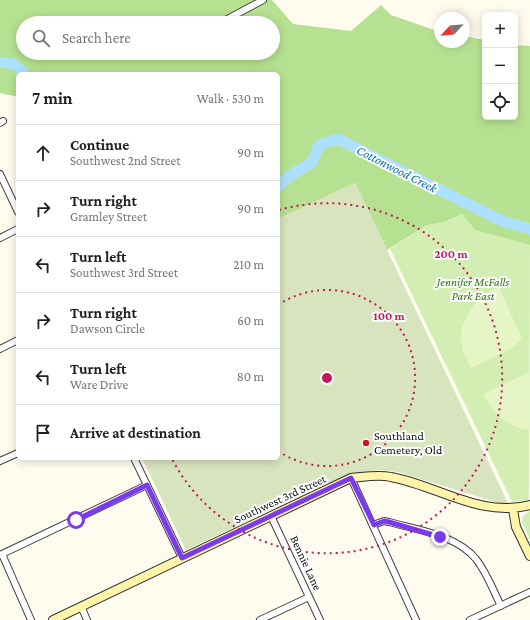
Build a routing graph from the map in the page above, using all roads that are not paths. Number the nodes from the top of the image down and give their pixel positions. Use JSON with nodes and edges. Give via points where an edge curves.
{"nodes":[{"id":1,"x":263,"y":0,"type":"edge"},
{"id":2,"x":233,"y":16,"type":"edge"},
{"id":3,"x":0,"y":174,"type":"edge"},
{"id":4,"x":16,"y":208,"type":"edge"},
{"id":5,"x":16,"y":230,"type":"edge"},
{"id":6,"x":0,"y":238,"type":"edge"},
{"id":7,"x":16,"y":341,"type":"edge"},
{"id":8,"x":0,"y":349,"type":"edge"},
{"id":9,"x":16,"y":454,"type":"edge"},
{"id":10,"x":135,"y":460,"type":"edge"},
{"id":11,"x":0,"y":461,"type":"edge"},
{"id":12,"x":351,"y":478,"type":"junction"},
{"id":13,"x":147,"y":485,"type":"junction"},
{"id":14,"x":530,"y":505,"type":"edge"},
{"id":15,"x":513,"y":509,"type":"junction"},
{"id":16,"x":271,"y":516,"type":"junction"},
{"id":17,"x":374,"y":525,"type":"junction"},
{"id":18,"x":1,"y":554,"type":"edge"},
{"id":19,"x":530,"y":556,"type":"edge"},
{"id":20,"x":182,"y":558,"type":"junction"},
{"id":21,"x":530,"y":592,"type":"edge"},
{"id":22,"x":309,"y":597,"type":"junction"},
{"id":23,"x":81,"y":606,"type":"junction"},
{"id":24,"x":501,"y":606,"type":"junction"},
{"id":25,"x":31,"y":620,"type":"edge"},
{"id":26,"x":52,"y":620,"type":"edge"},
{"id":27,"x":87,"y":620,"type":"edge"},
{"id":28,"x":260,"y":620,"type":"edge"},
{"id":29,"x":320,"y":620,"type":"edge"},
{"id":30,"x":416,"y":620,"type":"edge"},
{"id":31,"x":470,"y":620,"type":"edge"}],
"edges":[{"from":1,"to":2,"type":"street"},
{"from":3,"to":4,"type":"street"},
{"from":5,"to":6,"type":"street"},
{"from":7,"to":8,"type":"street"},
{"from":9,"to":11,"type":"street"},
{"from":10,"to":13,"type":"street"},
{"from":12,"to":15,"type":"street","name":"Southwest 3rd Street","via":[[390,476],[486,508]]},
{"from":12,"to":16,"type":"street","name":"Southwest 3rd Street"},
{"from":12,"to":17,"type":"street"},
{"from":13,"to":18,"type":"street"},
{"from":13,"to":20,"type":"street"},
{"from":14,"to":15,"type":"street","name":"Southwest 3rd Street"},
{"from":15,"to":19,"type":"street","via":[[516,528]]},
{"from":16,"to":20,"type":"street","name":"Southwest 3rd Street"},
{"from":16,"to":22,"type":"street","name":"Bennie Lane"},
{"from":17,"to":24,"type":"street","via":[[389,522],[440,537],[465,548],[484,572]]},
{"from":17,"to":30,"type":"street"},
{"from":18,"to":25,"type":"street"},
{"from":20,"to":23,"type":"street","name":"Southwest 3rd Street"},
{"from":21,"to":24,"type":"street"},
{"from":22,"to":28,"type":"street"},
{"from":22,"to":29,"type":"street","name":"Bennie Lane"},
{"from":23,"to":26,"type":"street","name":"Southwest 3rd Street"},
{"from":23,"to":27,"type":"street"},
{"from":24,"to":31,"type":"street"}]}
